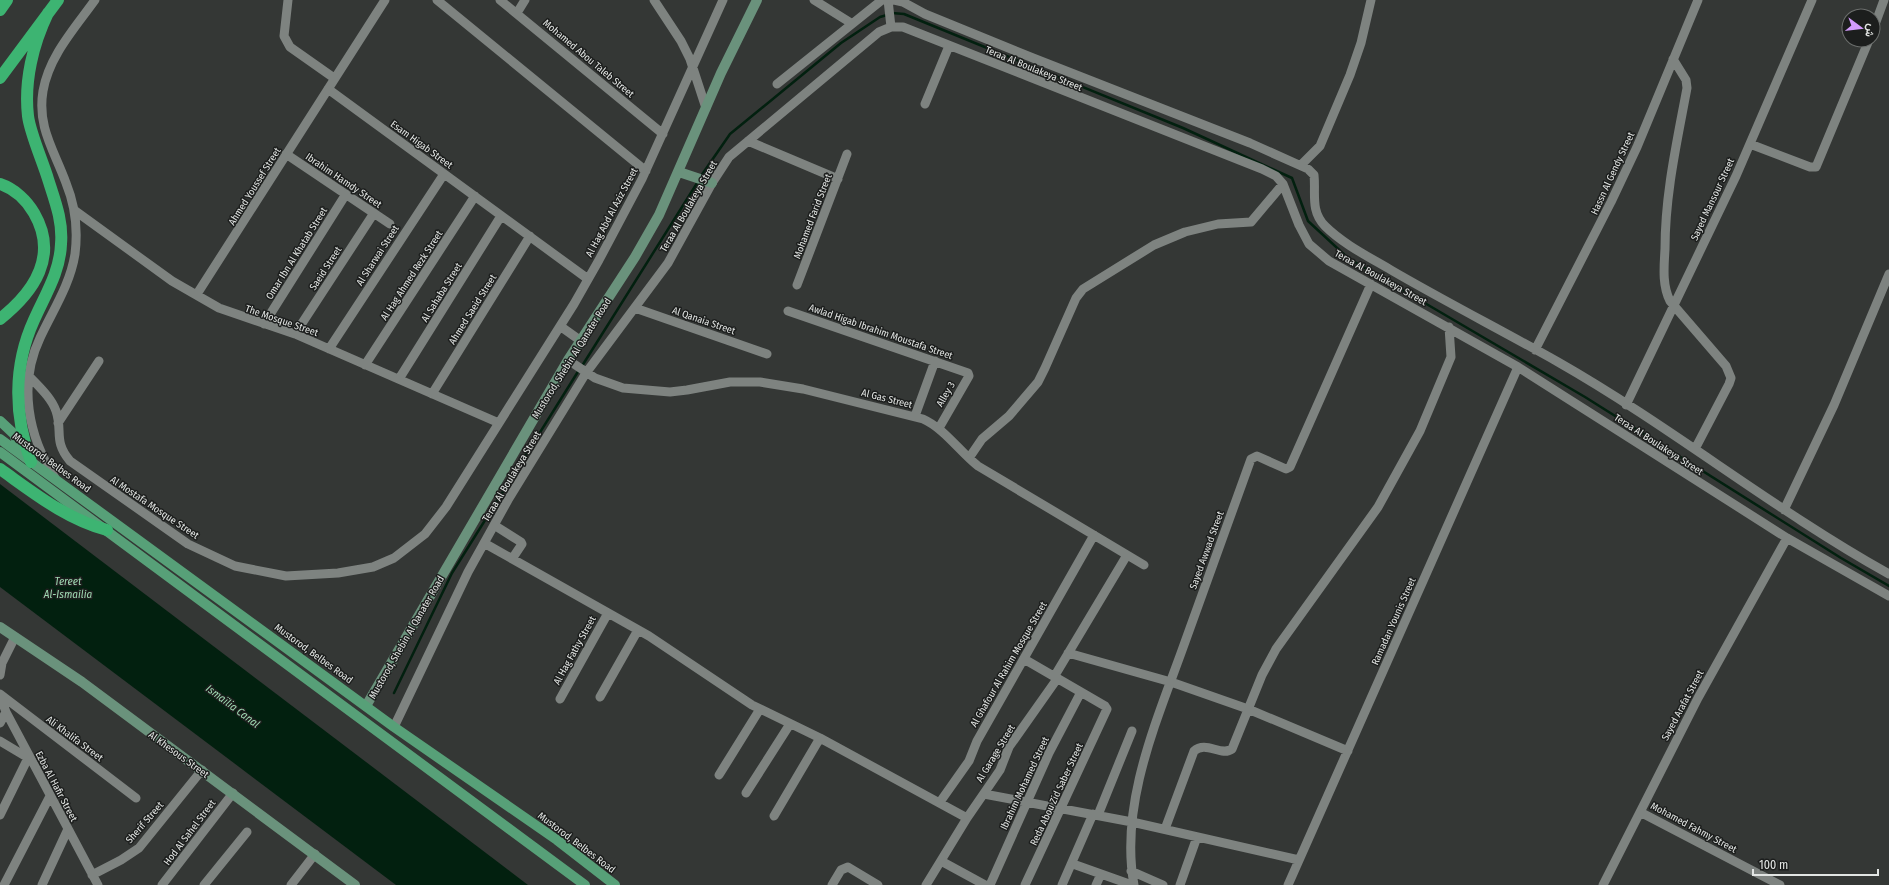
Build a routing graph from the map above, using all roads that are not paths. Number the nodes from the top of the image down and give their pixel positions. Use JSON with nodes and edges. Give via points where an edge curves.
{"nodes":[{"id":1,"x":7,"y":0,"type":"edge"},
{"id":2,"x":58,"y":0,"type":"edge"},
{"id":3,"x":95,"y":0,"type":"edge"},
{"id":4,"x":288,"y":0,"type":"edge"},
{"id":5,"x":385,"y":0,"type":"edge"},
{"id":6,"x":437,"y":0,"type":"edge"},
{"id":7,"x":500,"y":0,"type":"edge"},
{"id":8,"x":525,"y":0,"type":"edge"},
{"id":9,"x":654,"y":0,"type":"edge"},
{"id":10,"x":723,"y":0,"type":"edge"},
{"id":11,"x":757,"y":0,"type":"edge"},
{"id":12,"x":814,"y":0,"type":"edge"},
{"id":13,"x":1371,"y":0,"type":"edge"},
{"id":14,"x":1698,"y":0,"type":"edge"},
{"id":15,"x":1812,"y":0,"type":"edge"},
{"id":16,"x":888,"y":1,"type":"edge"},
{"id":17,"x":0,"y":10,"type":"edge"},
{"id":18,"x":48,"y":13,"type":"junction"},
{"id":19,"x":517,"y":13,"type":"junction"},
{"id":20,"x":852,"y":23,"type":"junction"},
{"id":21,"x":891,"y":24,"type":"junction"},
{"id":22,"x":949,"y":46,"type":"junction"},
{"id":23,"x":1866,"y":48,"type":"edge"},
{"id":24,"x":1673,"y":59,"type":"junction"},
{"id":25,"x":693,"y":67,"type":"junction"},
{"id":26,"x":0,"y":78,"type":"edge"},
{"id":27,"x":334,"y":78,"type":"junction"},
{"id":28,"x":777,"y":84,"type":"dead end"},
{"id":29,"x":328,"y":89,"type":"junction"},
{"id":30,"x":925,"y":104,"type":"dead end"},
{"id":31,"x":706,"y":108,"type":"junction"},
{"id":32,"x":663,"y":134,"type":"junction"},
{"id":33,"x":748,"y":141,"type":"junction"},
{"id":34,"x":1750,"y":144,"type":"junction"},
{"id":35,"x":286,"y":154,"type":"junction"},
{"id":36,"x":847,"y":154,"type":"dead end"},
{"id":37,"x":1301,"y":165,"type":"junction"},
{"id":38,"x":646,"y":171,"type":"junction"},
{"id":39,"x":679,"y":172,"type":"junction"},
{"id":40,"x":444,"y":174,"type":"junction"},
{"id":41,"x":838,"y":179,"type":"junction"},
{"id":42,"x":710,"y":182,"type":"junction"},
{"id":43,"x":0,"y":184,"type":"edge"},
{"id":44,"x":1283,"y":184,"type":"junction"},
{"id":45,"x":346,"y":194,"type":"junction"},
{"id":46,"x":475,"y":196,"type":"junction"},
{"id":47,"x":74,"y":210,"type":"junction"},
{"id":48,"x":374,"y":213,"type":"junction"},
{"id":49,"x":501,"y":216,"type":"junction"},
{"id":50,"x":390,"y":224,"type":"dead end"},
{"id":51,"x":530,"y":236,"type":"junction"},
{"id":52,"x":1889,"y":274,"type":"edge"},
{"id":53,"x":588,"y":279,"type":"junction"},
{"id":54,"x":1371,"y":284,"type":"junction"},
{"id":55,"x":797,"y":285,"type":"dead end"},
{"id":56,"x":197,"y":294,"type":"junction"},
{"id":57,"x":1674,"y":305,"type":"junction"},
{"id":58,"x":635,"y":308,"type":"junction"},
{"id":59,"x":788,"y":311,"type":"dead end"},
{"id":60,"x":0,"y":319,"type":"edge"},
{"id":61,"x":264,"y":324,"type":"junction"},
{"id":62,"x":560,"y":326,"type":"junction"},
{"id":63,"x":1449,"y":327,"type":"junction"},
{"id":64,"x":295,"y":334,"type":"junction"},
{"id":65,"x":581,"y":340,"type":"junction"},
{"id":66,"x":329,"y":349,"type":"junction"},
{"id":67,"x":1535,"y":350,"type":"junction"},
{"id":68,"x":767,"y":354,"type":"dead end"},
{"id":69,"x":568,"y":360,"type":"junction"},
{"id":70,"x":99,"y":361,"type":"dead end"},
{"id":71,"x":935,"y":361,"type":"junction"},
{"id":72,"x":365,"y":365,"type":"junction"},
{"id":73,"x":1518,"y":367,"type":"junction"},
{"id":74,"x":967,"y":372,"type":"joint"},
{"id":75,"x":586,"y":373,"type":"junction"},
{"id":76,"x":28,"y":376,"type":"junction"},
{"id":77,"x":399,"y":379,"type":"junction"},
{"id":78,"x":432,"y":394,"type":"junction"},
{"id":79,"x":1626,"y":405,"type":"junction"},
{"id":80,"x":915,"y":416,"type":"junction"},
{"id":81,"x":0,"y":421,"type":"edge"},
{"id":82,"x":58,"y":423,"type":"junction"},
{"id":83,"x":499,"y":423,"type":"junction"},
{"id":84,"x":939,"y":428,"type":"junction"},
{"id":85,"x":0,"y":439,"type":"edge"},
{"id":86,"x":1695,"y":449,"type":"junction"},
{"id":87,"x":0,"y":452,"type":"edge"},
{"id":88,"x":969,"y":458,"type":"junction"},
{"id":89,"x":27,"y":459,"type":"junction"},
{"id":90,"x":0,"y":469,"type":"edge"},
{"id":91,"x":56,"y":479,"type":"junction"},
{"id":92,"x":1784,"y":510,"type":"junction"},
{"id":93,"x":494,"y":525,"type":"junction"},
{"id":94,"x":107,"y":530,"type":"junction"},
{"id":95,"x":1094,"y":535,"type":"junction"},
{"id":96,"x":1787,"y":538,"type":"junction"},
{"id":97,"x":484,"y":544,"type":"junction"},
{"id":98,"x":1127,"y":555,"type":"junction"},
{"id":99,"x":512,"y":559,"type":"junction"},
{"id":100,"x":1144,"y":565,"type":"dead end"},
{"id":101,"x":1889,"y":574,"type":"edge"},
{"id":102,"x":1889,"y":596,"type":"edge"},
{"id":103,"x":608,"y":613,"type":"junction"},
{"id":104,"x":0,"y":627,"type":"edge"},
{"id":105,"x":638,"y":630,"type":"junction"},
{"id":106,"x":15,"y":637,"type":"junction"},
{"id":107,"x":1068,"y":653,"type":"junction"},
{"id":108,"x":1024,"y":659,"type":"junction"},
{"id":109,"x":0,"y":675,"type":"edge"},
{"id":110,"x":1056,"y":678,"type":"junction"},
{"id":111,"x":1171,"y":682,"type":"junction"},
{"id":112,"x":1081,"y":692,"type":"junction"},
{"id":113,"x":0,"y":695,"type":"edge"},
{"id":114,"x":600,"y":697,"type":"dead end"},
{"id":115,"x":560,"y":699,"type":"dead end"},
{"id":116,"x":366,"y":706,"type":"junction"},
{"id":117,"x":760,"y":709,"type":"junction"},
{"id":118,"x":1248,"y":709,"type":"junction"},
{"id":119,"x":6,"y":712,"type":"junction"},
{"id":120,"x":0,"y":722,"type":"edge"},
{"id":121,"x":790,"y":724,"type":"junction"},
{"id":122,"x":394,"y":727,"type":"junction"},
{"id":123,"x":1132,"y":731,"type":"dead end"},
{"id":124,"x":820,"y":738,"type":"junction"},
{"id":125,"x":0,"y":741,"type":"edge"},
{"id":126,"x":1348,"y":751,"type":"junction"},
{"id":127,"x":30,"y":759,"type":"junction"},
{"id":128,"x":202,"y":770,"type":"junction"},
{"id":129,"x":719,"y":775,"type":"dead end"},
{"id":130,"x":233,"y":793,"type":"junction"},
{"id":131,"x":746,"y":793,"type":"dead end"},
{"id":132,"x":984,"y":794,"type":"junction"},
{"id":133,"x":50,"y":796,"type":"junction"},
{"id":134,"x":136,"y":798,"type":"dead end"},
{"id":135,"x":940,"y":802,"type":"junction"},
{"id":136,"x":1027,"y":802,"type":"junction"},
{"id":137,"x":1062,"y":808,"type":"junction"},
{"id":138,"x":1640,"y":812,"type":"junction"},
{"id":139,"x":0,"y":815,"type":"edge"},
{"id":140,"x":1096,"y":815,"type":"junction"},
{"id":141,"x":774,"y":816,"type":"dead end"},
{"id":142,"x":967,"y":818,"type":"junction"},
{"id":143,"x":1132,"y":822,"type":"junction"},
{"id":144,"x":68,"y":829,"type":"junction"},
{"id":145,"x":1165,"y":829,"type":"junction"},
{"id":146,"x":247,"y":832,"type":"dead end"},
{"id":147,"x":1197,"y":837,"type":"junction"},
{"id":148,"x":314,"y":854,"type":"junction"},
{"id":149,"x":1299,"y":860,"type":"junction"},
{"id":150,"x":941,"y":861,"type":"junction"},
{"id":151,"x":1072,"y":864,"type":"junction"},
{"id":152,"x":1131,"y":871,"type":"junction"},
{"id":153,"x":1101,"y":874,"type":"junction"},
{"id":154,"x":92,"y":875,"type":"junction"},
{"id":155,"x":1120,"y":883,"type":"edge"},
{"id":156,"x":4,"y":885,"type":"edge"},
{"id":157,"x":42,"y":885,"type":"edge"},
{"id":158,"x":98,"y":885,"type":"edge"},
{"id":159,"x":162,"y":885,"type":"edge"},
{"id":160,"x":204,"y":885,"type":"edge"},
{"id":161,"x":291,"y":885,"type":"edge"},
{"id":162,"x":355,"y":885,"type":"edge"},
{"id":163,"x":585,"y":885,"type":"edge"},
{"id":164,"x":614,"y":885,"type":"edge"},
{"id":165,"x":832,"y":885,"type":"edge"},
{"id":166,"x":878,"y":885,"type":"edge"},
{"id":167,"x":926,"y":885,"type":"edge"},
{"id":168,"x":985,"y":885,"type":"edge"},
{"id":169,"x":990,"y":885,"type":"edge"},
{"id":170,"x":1026,"y":885,"type":"edge"},
{"id":171,"x":1062,"y":885,"type":"edge"},
{"id":172,"x":1096,"y":885,"type":"edge"},
{"id":173,"x":1133,"y":885,"type":"edge"},
{"id":174,"x":1162,"y":885,"type":"edge"},
{"id":175,"x":1180,"y":885,"type":"edge"},
{"id":176,"x":1288,"y":885,"type":"edge"},
{"id":177,"x":1603,"y":885,"type":"edge"},
{"id":178,"x":1780,"y":885,"type":"edge"}],
"edges":[{"from":1,"to":17,"type":"highway"},
{"from":2,"to":18,"type":"highway"},
{"from":3,"to":47,"type":"street","via":[[53,61],[42,99],[43,127],[67,184]]},
{"from":4,"to":27,"type":"street","via":[[284,36],[290,47]]},
{"from":5,"to":27,"type":"street"},
{"from":6,"to":38,"type":"street"},
{"from":7,"to":19,"type":"street","name":"Mohamed Abou Taleb Street"},
{"from":8,"to":19,"type":"street"},
{"from":9,"to":25,"type":"street","via":[[681,41]]},
{"from":10,"to":25,"type":"street","name":"Al Hag Abd Al Aziz Street"},
{"from":11,"to":31,"type":"main road","name":"Mustorod, Shebin Al Qanater Road"},
{"from":12,"to":20,"type":"street"},
{"from":13,"to":37,"type":"street","via":[[1350,75],[1320,146]]},
{"from":14,"to":24,"type":"street","name":"Hassn Al Gendy Street"},
{"from":15,"to":34,"type":"street","name":"Sayed Mansour Street"},
{"from":16,"to":20,"type":"street"},
{"from":16,"to":21,"type":"street"},
{"from":16,"to":37,"type":"street","name":"Teraa Al Boulakeya Street","via":[[903,2],[925,14]]},
{"from":18,"to":26,"type":"highway"},
{"from":18,"to":89,"type":"highway","via":[[39,33],[32,61],[28,117],[59,213],[61,246],[56,273],[30,329],[20,365],[18,409]]},
{"from":19,"to":32,"type":"street","name":"Mohamed Abou Taleb Street"},
{"from":20,"to":28,"type":"street"},
{"from":21,"to":22,"type":"street","name":"Teraa Al Boulakeya Street"},
{"from":21,"to":33,"type":"street","name":"Teraa Al Boulakeya Street"},
{"from":22,"to":30,"type":"street"},
{"from":22,"to":44,"type":"street","name":"Teraa Al Boulakeya Street","via":[[1262,169],[1276,176]]},
{"from":23,"to":34,"type":"street","via":[[1816,167]]},
{"from":24,"to":57,"type":"street","via":[[1687,83],[1665,216],[1665,280],[1667,293]]},
{"from":24,"to":67,"type":"street","name":"Hassn Al Gendy Street","via":[[1637,147]]},
{"from":25,"to":31,"type":"street"},
{"from":25,"to":32,"type":"street","name":"Al Hag Abd Al Aziz Street"},
{"from":27,"to":29,"type":"street"},
{"from":29,"to":35,"type":"street","name":"Ahmed Youssef Street"},
{"from":29,"to":40,"type":"street","name":"Esam Higab Street"},
{"from":31,"to":39,"type":"main road","name":"Mustorod, Shebin Al Qanater Road"},
{"from":32,"to":38,"type":"street","name":"Al Hag Abd Al Aziz Street"},
{"from":33,"to":41,"type":"street"},
{"from":33,"to":42,"type":"street","name":"Teraa Al Boulakeya Street","via":[[729,157]]},
{"from":34,"to":57,"type":"street","name":"Sayed Mansour Street"},
{"from":35,"to":45,"type":"street","name":"Ibrahim Hamdy Street"},
{"from":35,"to":56,"type":"street","name":"Ahmed Youssef Street"},
{"from":36,"to":41,"type":"street","name":"Mohamed Farid Street"},
{"from":37,"to":67,"type":"street","name":"Teraa Al Boulakeya Street","via":[[1314,175],[1316,213],[1331,231],[1397,273]]},
{"from":38,"to":53,"type":"street","name":"Al Hag Abd Al Aziz Street"},
{"from":39,"to":42,"type":"main road"},
{"from":39,"to":65,"type":"main road","name":"Mustorod, Shebin Al Qanater Road","via":[[660,215]]},
{"from":40,"to":46,"type":"street","name":"Esam Higab Street"},
{"from":40,"to":66,"type":"street","name":"Al Sharwai Street"},
{"from":41,"to":55,"type":"street","name":"Mohamed Farid Street"},
{"from":42,"to":58,"type":"street","name":"Teraa Al Boulakeya Street","via":[[678,248]]},
{"from":43,"to":60,"type":"highway","via":[[18,194],[30,206],[39,221],[44,254],[41,270],[33,286]]},
{"from":44,"to":54,"type":"street","name":"Teraa Al Boulakeya Street","via":[[1309,244],[1329,261]]},
{"from":44,"to":88,"type":"street","via":[[1251,222],[1213,225],[1185,232],[1154,245],[1083,289],[1076,298],[1038,382],[1009,416],[982,440]]},
{"from":45,"to":48,"type":"street","name":"Ibrahim Hamdy Street"},
{"from":45,"to":61,"type":"street","name":"Omar Ibn Al Khatab Street"},
{"from":46,"to":49,"type":"street","name":"Esam Higab Street"},
{"from":46,"to":72,"type":"street","name":"Al Hag Ahmed Rezk Street"},
{"from":47,"to":56,"type":"street","name":"The Mosque Street","via":[[172,281]]},
{"from":47,"to":76,"type":"street","via":[[76,236],[71,272],[63,294],[40,338]]},
{"from":48,"to":50,"type":"street","name":"Ibrahim Hamdy Street"},
{"from":48,"to":64,"type":"street","name":"Saeid Street"},
{"from":49,"to":51,"type":"street","name":"Esam Higab Street"},
{"from":49,"to":77,"type":"street","name":"Al Sahaba Street"},
{"from":51,"to":53,"type":"street","name":"Esam Higab Street"},
{"from":51,"to":78,"type":"street","name":"Ahmed Saeid Street"},
{"from":52,"to":92,"type":"street","via":[[1834,405]]},
{"from":53,"to":62,"type":"street","name":"Al Hag Abd Al Aziz Street"},
{"from":54,"to":63,"type":"street","name":"Teraa Al Boulakeya Street"},
{"from":54,"to":111,"type":"street","name":"Sayed Awwad Street","via":[[1290,467],[1286,469],[1257,456],[1250,459]]},
{"from":56,"to":61,"type":"street","name":"The Mosque Street","via":[[219,308]]},
{"from":57,"to":79,"type":"street","name":"Sayed Mansour Street"},
{"from":57,"to":86,"type":"street","via":[[1726,366],[1731,378],[1727,391]]},
{"from":58,"to":68,"type":"street","name":"Al Qanaia Street"},
{"from":58,"to":75,"type":"street","name":"Teraa Al Boulakeya Street"},
{"from":59,"to":71,"type":"street","name":"Awlad Higab Ibrahim Moustafa Street"},
{"from":61,"to":64,"type":"street","name":"The Mosque Street"},
{"from":62,"to":65,"type":"street"},
{"from":62,"to":83,"type":"street","name":"Al Hag Abd Al Aziz Street"},
{"from":63,"to":73,"type":"street","name":"Teraa Al Boulakeya Street"},
{"from":63,"to":118,"type":"street","via":[[1451,357],[1420,431],[1378,507],[1276,649]]},
{"from":64,"to":66,"type":"street","name":"The Mosque Street"},
{"from":65,"to":69,"type":"main road","name":"Mustorod, Shebin Al Qanater Road"},
{"from":66,"to":72,"type":"street","name":"The Mosque Street"},
{"from":67,"to":79,"type":"street","name":"Teraa Al Boulakeya Street"},
{"from":69,"to":75,"type":"street","name":"Al Gas Street"},
{"from":69,"to":116,"type":"main road","name":"Mustorod, Shebin Al Qanater Road"},
{"from":70,"to":82,"type":"street"},
{"from":71,"to":74,"type":"street","name":"Awlad Higab Ibrahim Moustafa Street"},
{"from":71,"to":80,"type":"street"},
{"from":72,"to":77,"type":"street","name":"The Mosque Street"},
{"from":73,"to":96,"type":"street","name":"Teraa Al Boulakeya Street"},
{"from":73,"to":126,"type":"street","name":"Ramadan Younis Street"},
{"from":74,"to":84,"type":"street","name":"Alley 3","via":[[969,376]]},
{"from":75,"to":80,"type":"street","name":"Al Gas Street","via":[[613,386],[649,391],[687,390],[730,382],[760,382],[803,389]]},
{"from":75,"to":93,"type":"street","name":"Teraa Al Boulakeya Street"},
{"from":76,"to":82,"type":"street","name":"Al Mostafa Mosque Street","via":[[50,399]]},
{"from":76,"to":91,"type":"street","via":[[27,394],[31,424],[40,452]]},
{"from":77,"to":78,"type":"street","name":"The Mosque Street"},
{"from":78,"to":83,"type":"street","name":"The Mosque Street"},
{"from":79,"to":86,"type":"street","name":"Teraa Al Boulakeya Street"},
{"from":80,"to":84,"type":"street","name":"Al Gas Street"},
{"from":81,"to":89,"type":"main road","via":[[14,434]]},
{"from":82,"to":83,"type":"street","name":"Al Mostafa Mosque Street","via":[[60,445],[70,461],[188,544],[235,566],[286,576],[338,573],[373,567],[394,558],[425,534],[446,507]]},
{"from":84,"to":88,"type":"street","name":"Al Gas Street"},
{"from":85,"to":89,"type":"main road","name":"Mustorod, Belbes Road"},
{"from":86,"to":92,"type":"street","name":"Teraa Al Boulakeya Street"},
{"from":87,"to":94,"type":"main road"},
{"from":88,"to":95,"type":"street","name":"Al Gas Street"},
{"from":89,"to":91,"type":"main road","name":"Mustorod, Belbes Road"},
{"from":90,"to":94,"type":"highway","via":[[72,518]]},
{"from":91,"to":116,"type":"main road","name":"Mustorod, Belbes Road"},
{"from":92,"to":101,"type":"street","name":"Teraa Al Boulakeya Street","via":[[1849,552]]},
{"from":93,"to":97,"type":"street","name":"Teraa Al Boulakeya Street"},
{"from":93,"to":99,"type":"street","via":[[521,542]]},
{"from":94,"to":163,"type":"main road"},
{"from":95,"to":98,"type":"street","name":"Al Gas Street"},
{"from":95,"to":108,"type":"street","name":"Al Ghafour Al Rahim Mosque Street"},
{"from":96,"to":102,"type":"street","name":"Teraa Al Boulakeya Street"},
{"from":96,"to":138,"type":"street","name":"Sayed Arafat Street","via":[[1698,698]]},
{"from":97,"to":99,"type":"street"},
{"from":97,"to":122,"type":"street","name":"Teraa Al Boulakeya Street","via":[[468,572]]},
{"from":98,"to":100,"type":"street","name":"Al Gas Street"},
{"from":98,"to":107,"type":"street","name":"Al Garage Street"},
{"from":99,"to":103,"type":"street"},
{"from":103,"to":105,"type":"street"},
{"from":103,"to":115,"type":"street","name":"Al Hag Fathy Street"},
{"from":104,"to":106,"type":"main road","name":"Al Khesous Street"},
{"from":105,"to":114,"type":"street"},
{"from":105,"to":117,"type":"street"},
{"from":106,"to":109,"type":"street","via":[[2,663]]},
{"from":106,"to":128,"type":"main road","name":"Al Khesous Street","via":[[82,682]]},
{"from":107,"to":110,"type":"street","name":"Al Garage Street"},
{"from":107,"to":111,"type":"street"},
{"from":108,"to":110,"type":"street"},
{"from":108,"to":135,"type":"street","name":"Al Ghafour Al Rahim Mosque Street","via":[[977,741],[971,758]]},
{"from":110,"to":112,"type":"street"},
{"from":110,"to":132,"type":"street","name":"Al Garage Street","via":[[1009,747],[1000,770]]},
{"from":111,"to":118,"type":"street"},
{"from":111,"to":143,"type":"street","name":"Sayed Awwad Street","via":[[1146,751]]},
{"from":112,"to":136,"type":"street","name":"Ibrahim Mohamed Street"},
{"from":112,"to":137,"type":"street","name":"Reda Abou Zid Saber Street","via":[[1105,706],[1107,711]]},
{"from":113,"to":119,"type":"street","name":"Ezba Al Hafir Street"},
{"from":113,"to":134,"type":"street","name":"Ali Khalifa Street"},
{"from":116,"to":122,"type":"main road","name":"Mustorod, Belbes Road"},
{"from":117,"to":121,"type":"street"},
{"from":117,"to":129,"type":"street"},
{"from":118,"to":126,"type":"street"},
{"from":118,"to":145,"type":"street","via":[[1230,750],[1203,747],[1194,752]]},
{"from":119,"to":120,"type":"street"},
{"from":119,"to":127,"type":"street","name":"Ezba Al Hafir Street"},
{"from":121,"to":124,"type":"street"},
{"from":121,"to":131,"type":"street"},
{"from":122,"to":164,"type":"main road","name":"Mustorod, Belbes Road","via":[[557,840]]},
{"from":123,"to":140,"type":"street"},
{"from":124,"to":135,"type":"street"},
{"from":124,"to":141,"type":"street"},
{"from":125,"to":127,"type":"street"},
{"from":126,"to":149,"type":"street","name":"Ramadan Younis Street"},
{"from":127,"to":133,"type":"street","name":"Ezba Al Hafir Street"},
{"from":127,"to":139,"type":"street"},
{"from":128,"to":130,"type":"main road","name":"Al Khesous Street"},
{"from":128,"to":154,"type":"street","name":"Sherif Street","via":[[139,848]]},
{"from":130,"to":148,"type":"main road","name":"Al Khesous Street"},
{"from":130,"to":159,"type":"street","name":"Hod Al Sahel Street"},
{"from":132,"to":136,"type":"street"},
{"from":132,"to":142,"type":"street","name":"Al Garage Street"},
{"from":133,"to":144,"type":"street","name":"Ezba Al Hafir Street"},
{"from":133,"to":156,"type":"street"},
{"from":135,"to":142,"type":"street"},
{"from":136,"to":137,"type":"street"},
{"from":136,"to":169,"type":"street","name":"Ibrahim Mohamed Street"},
{"from":137,"to":140,"type":"street"},
{"from":137,"to":170,"type":"street","name":"Reda Abou Zid Saber Street"},
{"from":138,"to":177,"type":"street","name":"Sayed Arafat Street"},
{"from":138,"to":178,"type":"street","name":"Mohamed Fahmy Street"},
{"from":140,"to":143,"type":"street"},
{"from":140,"to":151,"type":"street"},
{"from":142,"to":150,"type":"street","name":"Al Garage Street"},
{"from":143,"to":145,"type":"street"},
{"from":143,"to":152,"type":"street","name":"Sayed Awwad Street"},
{"from":144,"to":154,"type":"street","name":"Ezba Al Hafir Street"},
{"from":144,"to":157,"type":"street"},
{"from":145,"to":147,"type":"street"},
{"from":146,"to":160,"type":"street"},
{"from":147,"to":149,"type":"street"},
{"from":147,"to":175,"type":"street"},
{"from":148,"to":161,"type":"street"},
{"from":148,"to":162,"type":"main road","name":"Al Khesous Street"},
{"from":149,"to":176,"type":"street","name":"Ramadan Younis Street"},
{"from":150,"to":167,"type":"street","name":"Al Garage Street"},
{"from":150,"to":168,"type":"street"},
{"from":151,"to":153,"type":"street"},
{"from":151,"to":171,"type":"street"},
{"from":152,"to":173,"type":"street","name":"Sayed Awwad Street"},
{"from":152,"to":174,"type":"street"},
{"from":153,"to":155,"type":"street"},
{"from":153,"to":172,"type":"street"},
{"from":154,"to":158,"type":"street","name":"Ezba Al Hafir Street"},
{"from":155,"to":173,"type":"street"},
{"from":165,"to":166,"type":"street","via":[[844,868],[852,869]]}]}
